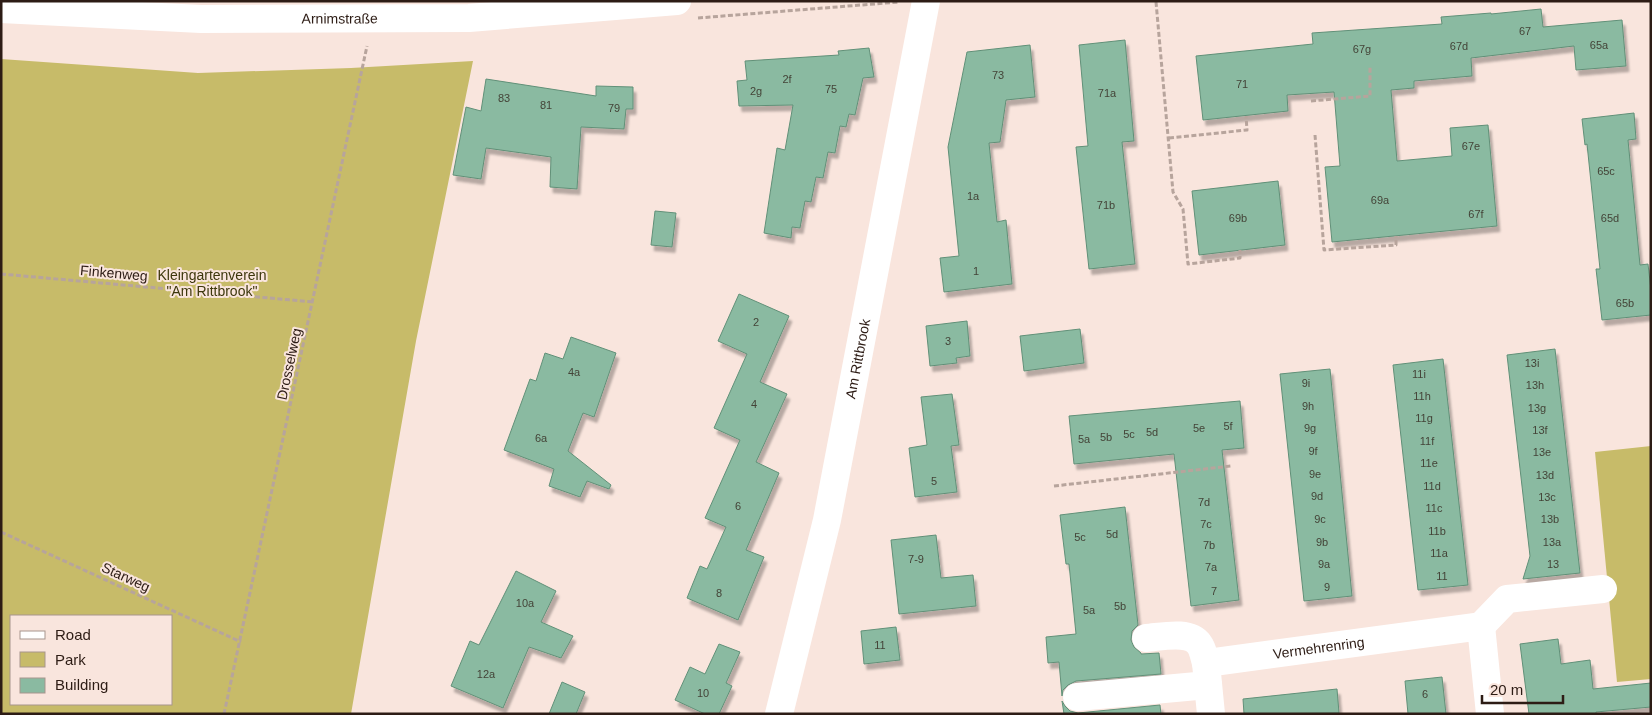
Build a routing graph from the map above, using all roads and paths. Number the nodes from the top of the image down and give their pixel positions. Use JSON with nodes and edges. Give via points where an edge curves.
{"nodes":[{"id":1,"x":677,"y":1,"type":"edge"},
{"id":2,"x":926,"y":1,"type":"edge"},
{"id":3,"x":1156,"y":2,"type":"edge"},
{"id":4,"x":1,"y":9,"type":"edge"},
{"id":5,"x":371,"y":18,"type":"junction"},
{"id":6,"x":1370,"y":66,"type":"dead end"},
{"id":7,"x":1312,"y":101,"type":"dead end"},
{"id":8,"x":1246,"y":116,"type":"dead end"},
{"id":9,"x":1315,"y":135,"type":"dead end"},
{"id":10,"x":1168,"y":138,"type":"junction"},
{"id":11,"x":1396,"y":236,"type":"dead end"},
{"id":12,"x":1240,"y":250,"type":"dead end"},
{"id":13,"x":1,"y":274,"type":"edge"},
{"id":14,"x":314,"y":302,"type":"junction"},
{"id":15,"x":1231,"y":466,"type":"dead end"},
{"id":16,"x":1054,"y":486,"type":"dead end"},
{"id":17,"x":1,"y":532,"type":"edge"},
{"id":18,"x":1603,"y":589,"type":"dead end"},
{"id":19,"x":1481,"y":626,"type":"junction"},
{"id":20,"x":1146,"y":638,"type":"dead end"},
{"id":21,"x":240,"y":642,"type":"junction"},
{"id":22,"x":1207,"y":674,"type":"junction"},
{"id":23,"x":1077,"y":697,"type":"dead end"},
{"id":24,"x":224,"y":714,"type":"edge"},
{"id":25,"x":779,"y":714,"type":"edge"},
{"id":26,"x":1211,"y":714,"type":"edge"},
{"id":27,"x":1490,"y":714,"type":"edge"}],
"edges":[{"from":1,"to":5,"type":"street","name":"Arnimstraße","via":[[469,18]]},
{"from":2,"to":25,"type":"street","name":"Am Rittbrook","via":[[827,520]]},
{"from":3,"to":10,"type":"path"},
{"from":4,"to":5,"type":"street","name":"Arnimstraße","via":[[201,19]]},
{"from":5,"to":14,"type":"path","name":"Drosselweg"},
{"from":6,"to":7,"type":"path","via":[[1370,96]]},
{"from":8,"to":10,"type":"path","via":[[1246,130]]},
{"from":9,"to":11,"type":"path","via":[[1324,250],[1396,245]]},
{"from":10,"to":12,"type":"path","via":[[1173,192],[1183,209],[1188,264],[1240,258]]},
{"from":13,"to":14,"type":"path","name":"Finkenweg"},
{"from":14,"to":21,"type":"path","name":"Drosselweg"},
{"from":15,"to":16,"type":"path"},
{"from":17,"to":21,"type":"path","name":"Starweg"},
{"from":18,"to":19,"type":"street","via":[[1507,599]]},
{"from":19,"to":22,"type":"street","name":"Vermehrenring"},
{"from":19,"to":27,"type":"street"},
{"from":20,"to":22,"type":"street","via":[[1189,637],[1198,642]]},
{"from":21,"to":24,"type":"path","name":"Drosselweg"},
{"from":22,"to":23,"type":"street","name":"Vermehrenring"},
{"from":22,"to":26,"type":"street"}]}
